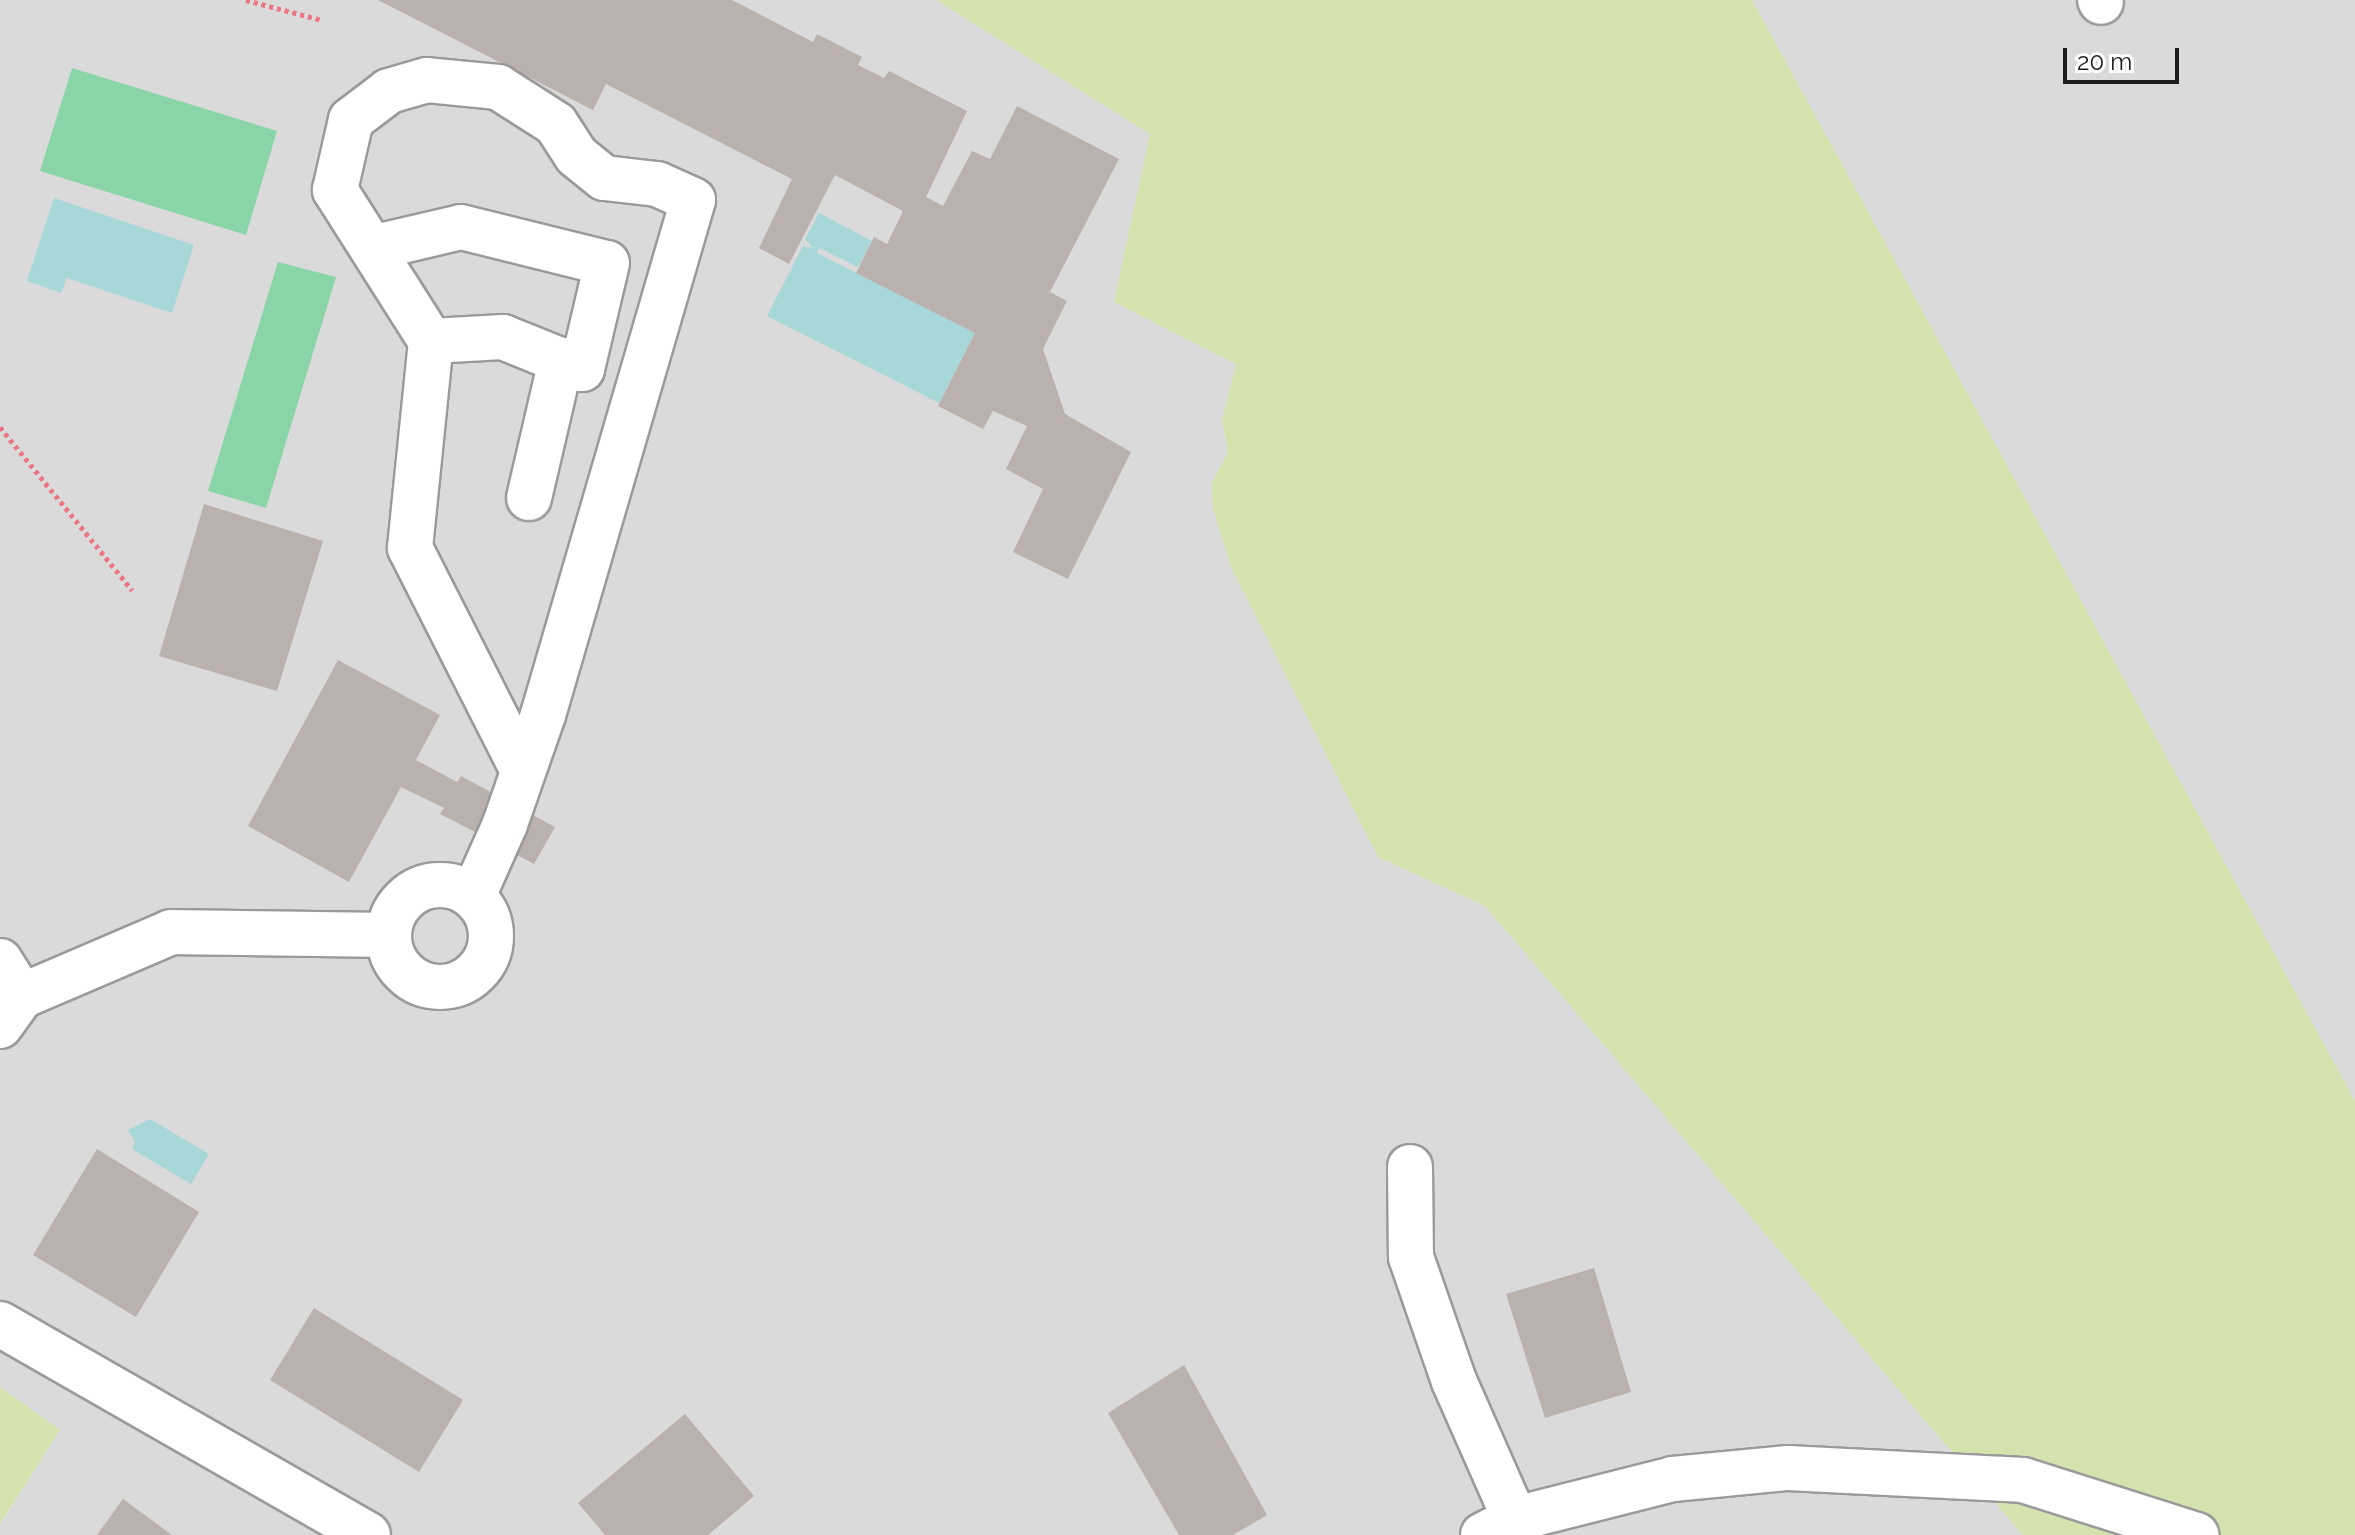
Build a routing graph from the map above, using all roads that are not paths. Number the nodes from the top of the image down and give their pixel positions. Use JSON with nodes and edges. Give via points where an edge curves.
{"nodes":[{"id":1,"x":376,"y":247,"type":"junction"},
{"id":2,"x":431,"y":341,"type":"junction"},
{"id":3,"x":561,"y":360,"type":"junction"},
{"id":4,"x":529,"y":498,"type":"dead end"},
{"id":5,"x":521,"y":767,"type":"junction"},
{"id":6,"x":473,"y":896,"type":"junction"},
{"id":7,"x":388,"y":935,"type":"junction"},
{"id":8,"x":7,"y":995,"type":"edge"},
{"id":9,"x":1410,"y":1167,"type":"dead end"},
{"id":10,"x":0,"y":1324,"type":"edge"},
{"id":11,"x":1568,"y":1521,"type":"edge"},
{"id":12,"x":1499,"y":1527,"type":"edge"},
{"id":13,"x":368,"y":1535,"type":"edge"},
{"id":14,"x":2196,"y":1535,"type":"edge"}],
"edges":[{"from":1,"to":2,"type":"street"},
{"from":1,"to":3,"type":"street","via":[[461,227],[607,263],[582,369]]},
{"from":1,"to":5,"type":"street","via":[[335,190],[351,120],[389,91],[427,80],[498,87],[556,124],[576,155],[604,178],[657,184],[693,200],[543,715]]},
{"from":2,"to":3,"type":"street","via":[[503,337]]},
{"from":2,"to":5,"type":"street","via":[[410,548]]},
{"from":3,"to":4,"type":"street"},
{"from":5,"to":6,"type":"street","via":[[505,824]]},
{"from":6,"to":7,"type":"street","via":[[452,886],[419,890],[393,913]]},
{"from":6,"to":7,"type":"street","via":[[488,917],[491,944],[481,967],[461,984],[436,988],[411,980],[394,960]]},
{"from":7,"to":8,"type":"street","via":[[171,932]]},
{"from":9,"to":12,"type":"street","via":[[1411,1257]]},
{"from":10,"to":13,"type":"street"},
{"from":11,"to":12,"type":"street"},
{"from":11,"to":14,"type":"street","via":[[1673,1479],[1788,1468],[2023,1480]]}]}
